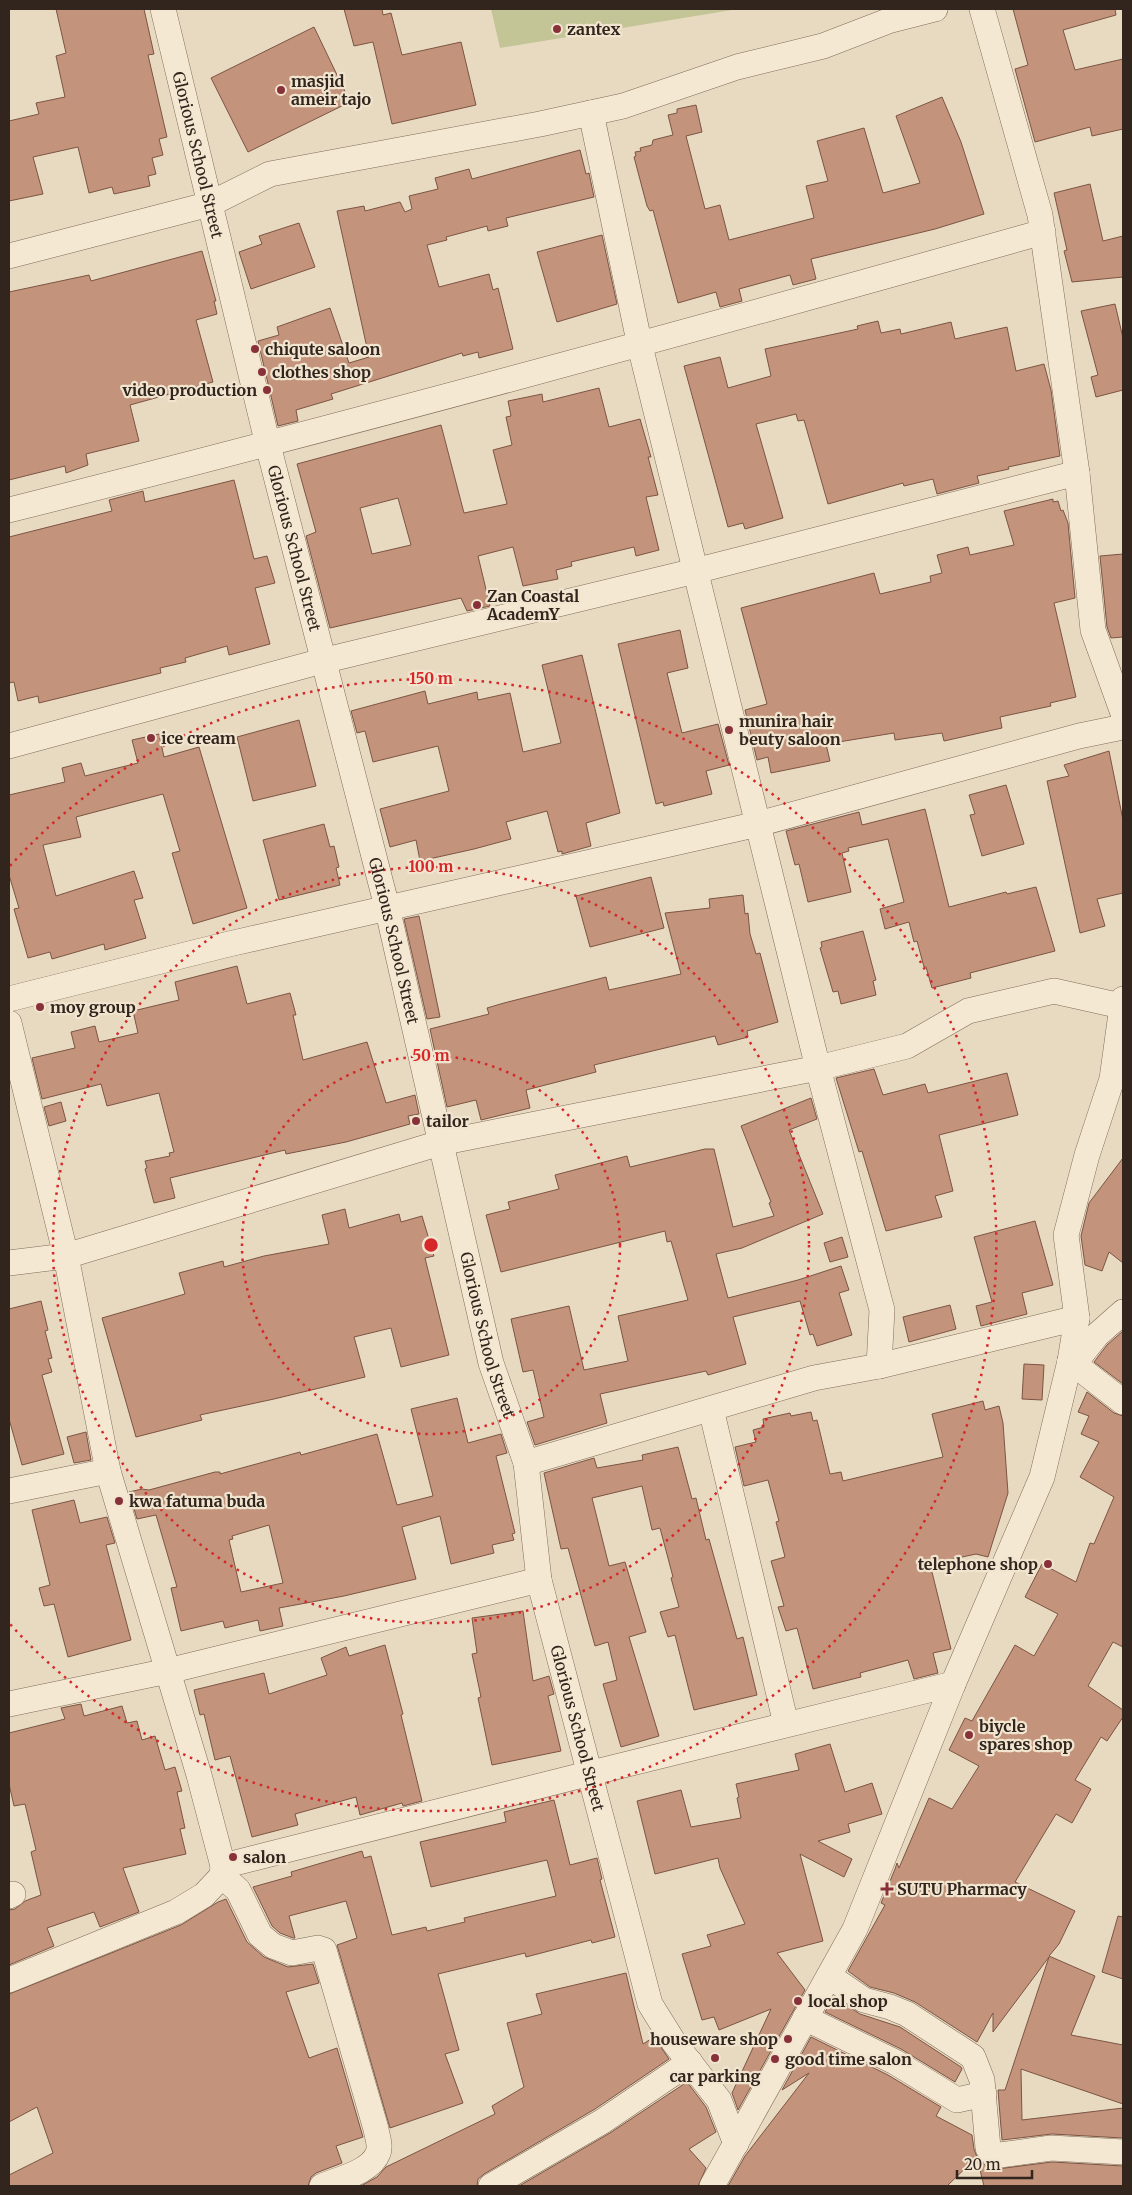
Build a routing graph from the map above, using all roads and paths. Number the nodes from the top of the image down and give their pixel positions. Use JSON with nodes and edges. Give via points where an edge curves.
{"nodes":[{"id":1,"x":934,"y":9,"type":"edge"},
{"id":2,"x":982,"y":9,"type":"edge"},
{"id":3,"x":172,"y":12,"type":"edge"},
{"id":4,"x":591,"y":113,"type":"junction"},
{"id":5,"x":210,"y":204,"type":"junction"},
{"id":6,"x":1043,"y":232,"type":"junction"},
{"id":7,"x":9,"y":256,"type":"edge"},
{"id":8,"x":640,"y":346,"type":"junction"},
{"id":9,"x":268,"y":445,"type":"junction"},
{"id":10,"x":1077,"y":473,"type":"junction"},
{"id":11,"x":9,"y":510,"type":"edge"},
{"id":12,"x":695,"y":571,"type":"junction"},
{"id":13,"x":322,"y":661,"type":"junction"},
{"id":14,"x":1123,"y":713,"type":"edge"},
{"id":15,"x":1123,"y":728,"type":"edge"},
{"id":16,"x":9,"y":746,"type":"edge"},
{"id":17,"x":758,"y":824,"type":"junction"},
{"id":18,"x":387,"y":907,"type":"junction"},
{"id":19,"x":9,"y":999,"type":"edge"},
{"id":20,"x":1122,"y":1003,"type":"edge"},
{"id":21,"x":9,"y":1023,"type":"edge"},
{"id":22,"x":818,"y":1068,"type":"junction"},
{"id":23,"x":440,"y":1143,"type":"junction"},
{"id":24,"x":66,"y":1256,"type":"junction"},
{"id":25,"x":9,"y":1263,"type":"edge"},
{"id":26,"x":1123,"y":1312,"type":"edge"},
{"id":27,"x":1077,"y":1318,"type":"junction"},
{"id":28,"x":1070,"y":1361,"type":"junction"},
{"id":29,"x":879,"y":1366,"type":"junction"},
{"id":30,"x":1123,"y":1402,"type":"edge"},
{"id":31,"x":711,"y":1409,"type":"junction"},
{"id":32,"x":526,"y":1463,"type":"junction"},
{"id":33,"x":108,"y":1471,"type":"junction"},
{"id":34,"x":9,"y":1491,"type":"edge"},
{"id":35,"x":539,"y":1580,"type":"junction"},
{"id":36,"x":168,"y":1671,"type":"junction"},
{"id":37,"x":953,"y":1684,"type":"junction"},
{"id":38,"x":9,"y":1704,"type":"edge"},
{"id":39,"x":786,"y":1724,"type":"junction"},
{"id":40,"x":591,"y":1772,"type":"junction"},
{"id":41,"x":222,"y":1871,"type":"junction"},
{"id":42,"x":829,"y":1976,"type":"junction"},
{"id":43,"x":9,"y":1980,"type":"edge"},
{"id":44,"x":805,"y":2018,"type":"junction"},
{"id":45,"x":690,"y":2062,"type":"junction"},
{"id":46,"x":984,"y":2094,"type":"junction"},
{"id":47,"x":736,"y":2144,"type":"junction"},
{"id":48,"x":1123,"y":2152,"type":"edge"},
{"id":49,"x":322,"y":2186,"type":"edge"},
{"id":50,"x":490,"y":2186,"type":"edge"},
{"id":51,"x":712,"y":2186,"type":"edge"}],
"edges":[{"from":1,"to":4,"type":"street","via":[[888,21],[822,46],[737,67],[623,106]]},
{"from":2,"to":6,"type":"street"},
{"from":3,"to":5,"type":"street","name":"Glorious School Street"},
{"from":4,"to":5,"type":"street","via":[[270,174]]},
{"from":4,"to":8,"type":"street"},
{"from":5,"to":7,"type":"street"},
{"from":5,"to":9,"type":"street","name":"Glorious School Street"},
{"from":6,"to":8,"type":"street"},
{"from":6,"to":10,"type":"street"},
{"from":8,"to":9,"type":"street"},
{"from":8,"to":12,"type":"street"},
{"from":9,"to":11,"type":"street"},
{"from":9,"to":13,"type":"street","name":"Glorious School Street"},
{"from":10,"to":12,"type":"street"},
{"from":10,"to":14,"type":"street","via":[[1093,630]]},
{"from":12,"to":13,"type":"street"},
{"from":12,"to":17,"type":"street"},
{"from":13,"to":16,"type":"street"},
{"from":13,"to":18,"type":"street","name":"Glorious School Street"},
{"from":15,"to":17,"type":"street","via":[[1069,739]]},
{"from":17,"to":18,"type":"street"},
{"from":17,"to":22,"type":"street"},
{"from":18,"to":19,"type":"street"},
{"from":18,"to":23,"type":"street","name":"Glorious School Street"},
{"from":20,"to":22,"type":"street","via":[[1054,991],[968,1011],[907,1046]]},
{"from":20,"to":27,"type":"street","via":[[1112,1079],[1066,1235]]},
{"from":21,"to":24,"type":"street"},
{"from":22,"to":23,"type":"street"},
{"from":22,"to":29,"type":"street","via":[[882,1310]]},
{"from":23,"to":24,"type":"street"},
{"from":23,"to":32,"type":"street","name":"Glorious School Street","via":[[491,1363]]},
{"from":24,"to":25,"type":"street"},
{"from":24,"to":33,"type":"street"},
{"from":26,"to":28,"type":"street"},
{"from":27,"to":28,"type":"street"},
{"from":27,"to":29,"type":"street"},
{"from":28,"to":30,"type":"street"},
{"from":28,"to":37,"type":"street","via":[[1042,1477]]},
{"from":29,"to":31,"type":"street","via":[[814,1378]]},
{"from":31,"to":32,"type":"street"},
{"from":31,"to":39,"type":"street"},
{"from":32,"to":35,"type":"street","name":"Glorious School Street"},
{"from":33,"to":34,"type":"street"},
{"from":33,"to":36,"type":"street"},
{"from":35,"to":36,"type":"street"},
{"from":35,"to":40,"type":"street","name":"Glorious School Street"},
{"from":36,"to":38,"type":"street"},
{"from":36,"to":41,"type":"street","via":[[199,1775]]},
{"from":37,"to":39,"type":"street"},
{"from":37,"to":42,"type":"street","via":[[855,1929]]},
{"from":39,"to":40,"type":"street"},
{"from":40,"to":41,"type":"street"},
{"from":40,"to":45,"type":"street","name":"Glorious School Street","via":[[650,2004]]},
{"from":41,"to":43,"type":"street","via":[[204,1895],[176,1912]]},
{"from":41,"to":49,"type":"street","via":[[238,1890],[260,1935],[273,1946],[292,1953],[318,1948],[324,1950],[376,2129],[379,2151],[373,2161],[359,2171]]},
{"from":42,"to":44,"type":"street"},
{"from":42,"to":46,"type":"street","via":[[864,2000],[907,2014],[973,2058]]},
{"from":44,"to":46,"type":"street","via":[[895,2062],[957,2100]]},
{"from":44,"to":47,"type":"street"},
{"from":45,"to":47,"type":"street","name":"Glorious School Street","via":[[719,2100]]},
{"from":45,"to":50,"type":"street","via":[[602,2120]]},
{"from":46,"to":48,"type":"street","via":[[988,2148],[992,2153],[1000,2155],[1051,2148]]},
{"from":47,"to":51,"type":"street"}]}
